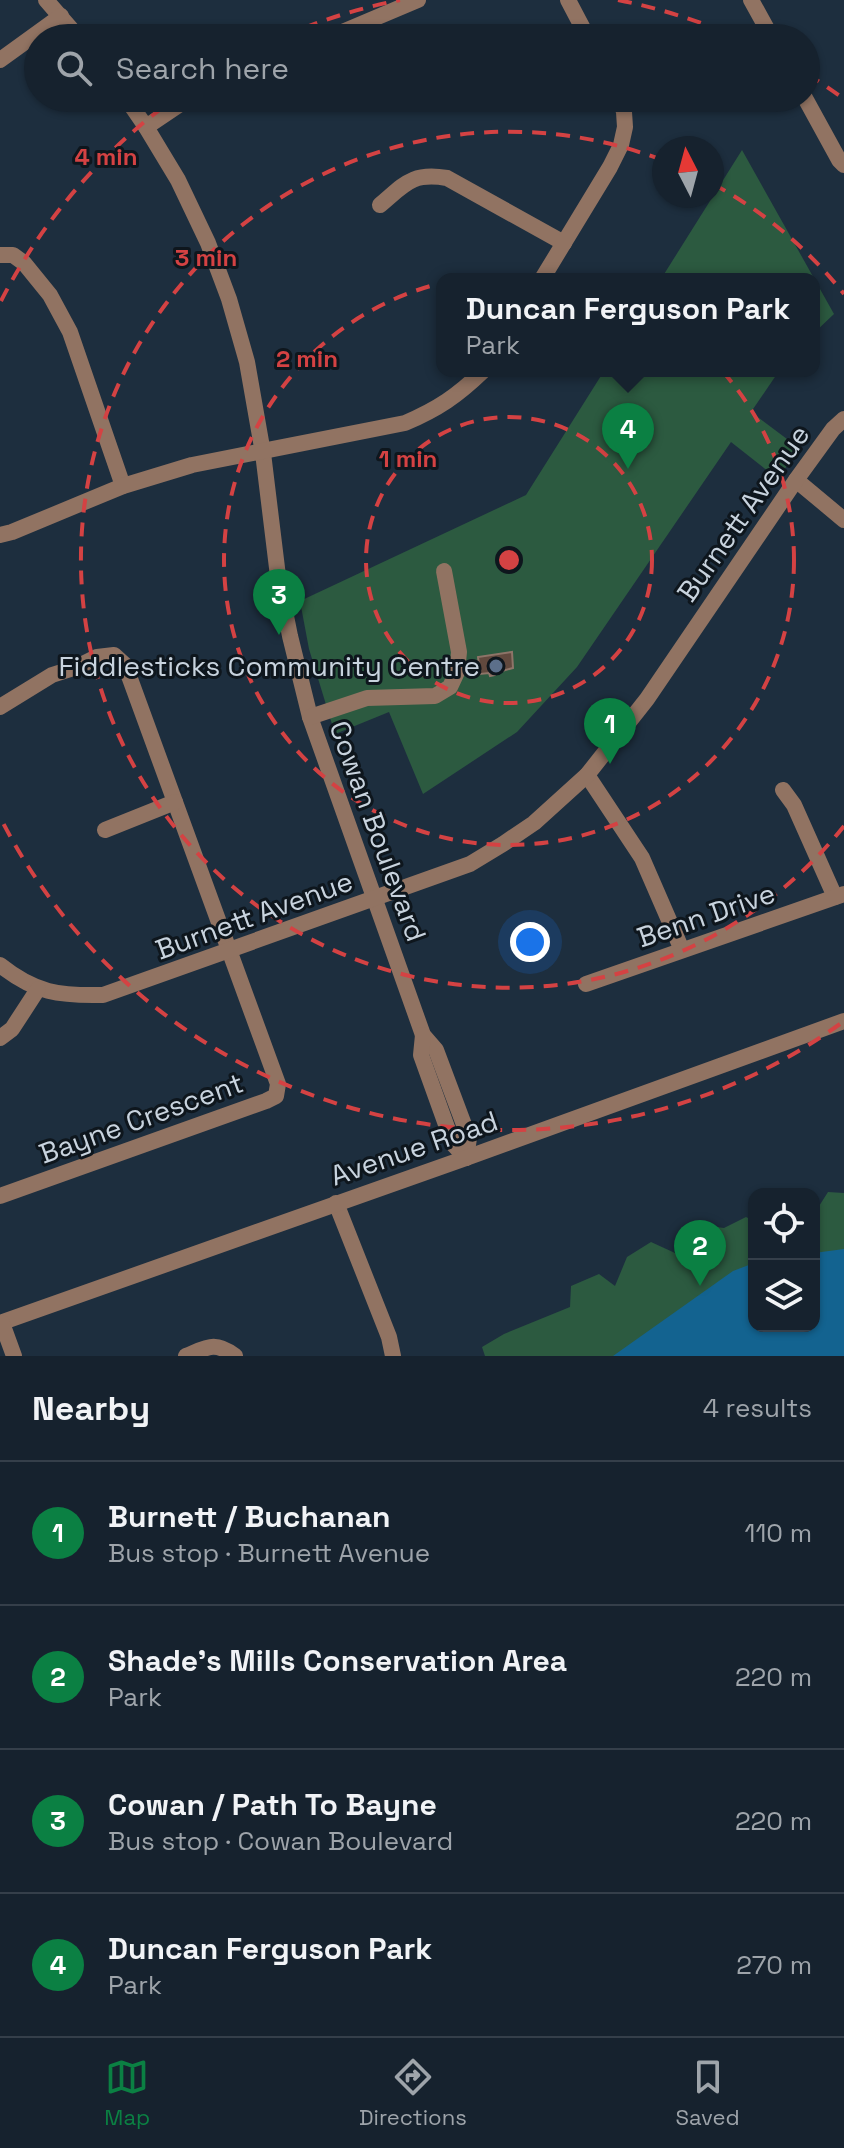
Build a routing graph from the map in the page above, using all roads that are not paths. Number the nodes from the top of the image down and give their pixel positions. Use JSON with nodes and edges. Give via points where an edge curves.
{"nodes":[{"id":1,"x":46,"y":0,"type":"edge"},
{"id":2,"x":418,"y":0,"type":"edge"},
{"id":3,"x":568,"y":0,"type":"edge"},
{"id":4,"x":751,"y":0,"type":"edge"},
{"id":5,"x":61,"y":16,"type":"junction"},
{"id":6,"x":50,"y":24,"type":"edge"},
{"id":7,"x":68,"y":24,"type":"edge"},
{"id":8,"x":361,"y":24,"type":"edge"},
{"id":9,"x":581,"y":24,"type":"edge"},
{"id":10,"x":764,"y":24,"type":"edge"},
{"id":11,"x":24,"y":43,"type":"edge"},
{"id":12,"x":0,"y":60,"type":"edge"},
{"id":13,"x":136,"y":112,"type":"edge"},
{"id":14,"x":168,"y":112,"type":"edge"},
{"id":15,"x":624,"y":112,"type":"edge"},
{"id":16,"x":813,"y":112,"type":"edge"},
{"id":17,"x":146,"y":127,"type":"junction"},
{"id":18,"x":844,"y":165,"type":"edge"},
{"id":19,"x":380,"y":205,"type":"dead end"},
{"id":20,"x":564,"y":243,"type":"junction"},
{"id":21,"x":0,"y":255,"type":"edge"},
{"id":22,"x":546,"y":273,"type":"edge"},
{"id":23,"x":477,"y":377,"type":"edge"},
{"id":24,"x":844,"y":419,"type":"edge"},
{"id":25,"x":263,"y":453,"type":"junction"},
{"id":26,"x":796,"y":480,"type":"junction"},
{"id":27,"x":123,"y":486,"type":"junction"},
{"id":28,"x":844,"y":520,"type":"edge"},
{"id":29,"x":0,"y":535,"type":"edge"},
{"id":30,"x":444,"y":571,"type":"dead end"},
{"id":31,"x":0,"y":707,"type":"edge"},
{"id":32,"x":310,"y":717,"type":"junction"},
{"id":33,"x":587,"y":775,"type":"junction"},
{"id":34,"x":783,"y":790,"type":"dead end"},
{"id":35,"x":175,"y":802,"type":"junction"},
{"id":36,"x":105,"y":830,"type":"dead end"},
{"id":37,"x":840,"y":896,"type":"edge"},
{"id":38,"x":375,"y":900,"type":"junction"},
{"id":39,"x":682,"y":950,"type":"junction"},
{"id":40,"x":228,"y":951,"type":"junction"},
{"id":41,"x":0,"y":965,"type":"edge"},
{"id":42,"x":586,"y":984,"type":"dead end"},
{"id":43,"x":38,"y":989,"type":"junction"},
{"id":44,"x":844,"y":1021,"type":"edge"},
{"id":45,"x":0,"y":1038,"type":"edge"},
{"id":46,"x":466,"y":1158,"type":"junction"},
{"id":47,"x":0,"y":1196,"type":"edge"},
{"id":48,"x":336,"y":1203,"type":"junction"},
{"id":49,"x":1,"y":1323,"type":"edge"},
{"id":50,"x":14,"y":1356,"type":"edge"},
{"id":51,"x":186,"y":1356,"type":"edge"},
{"id":52,"x":235,"y":1356,"type":"edge"},
{"id":53,"x":393,"y":1356,"type":"edge"}],
"edges":[{"from":1,"to":5,"type":"street"},
{"from":2,"to":8,"type":"street"},
{"from":3,"to":9,"type":"street"},
{"from":4,"to":10,"type":"street"},
{"from":5,"to":6,"type":"street"},
{"from":5,"to":7,"type":"street"},
{"from":11,"to":12,"type":"street"},
{"from":13,"to":17,"type":"street","name":"Cowan Boulevard"},
{"from":14,"to":17,"type":"street"},
{"from":15,"to":20,"type":"street","via":[[621,145]]},
{"from":16,"to":18,"type":"street"},
{"from":17,"to":25,"type":"street","name":"Cowan Boulevard","via":[[178,180],[229,299]]},
{"from":19,"to":20,"type":"street","via":[[413,179],[447,178]]},
{"from":20,"to":22,"type":"street"},
{"from":21,"to":27,"type":"street","via":[[13,255],[24,263],[70,332]]},
{"from":23,"to":25,"type":"street","via":[[433,411],[405,423]]},
{"from":24,"to":26,"type":"street","name":"Burnett Avenue"},
{"from":25,"to":27,"type":"street","via":[[192,465]]},
{"from":25,"to":32,"type":"street","name":"Cowan Boulevard","via":[[278,576]]},
{"from":26,"to":28,"type":"street"},
{"from":26,"to":33,"type":"street","name":"Burnett Avenue","via":[[647,699]]},
{"from":27,"to":29,"type":"street"},
{"from":30,"to":32,"type":"street","via":[[459,652],[450,687],[435,696],[367,698]]},
{"from":31,"to":35,"type":"street","name":"Bayne Crescent","via":[[52,675],[114,655],[129,673]]},
{"from":32,"to":38,"type":"street","name":"Cowan Boulevard"},
{"from":33,"to":38,"type":"street","name":"Burnett Avenue","via":[[534,823],[481,858]]},
{"from":33,"to":39,"type":"street","via":[[642,858]]},
{"from":34,"to":37,"type":"street"},
{"from":35,"to":36,"type":"street"},
{"from":35,"to":40,"type":"street","name":"Bayne Crescent"},
{"from":37,"to":39,"type":"street","name":"Benn Drive"},
{"from":38,"to":40,"type":"street","name":"Burnett Avenue"},
{"from":38,"to":46,"type":"street","name":"Cowan Boulevard","via":[[423,1035],[436,1050],[469,1138]]},
{"from":39,"to":42,"type":"street","name":"Benn Drive"},
{"from":40,"to":43,"type":"street","name":"Burnett Avenue","via":[[103,995]]},
{"from":40,"to":47,"type":"street","name":"Bayne Crescent","via":[[278,1084],[276,1096]]},
{"from":41,"to":43,"type":"street","name":"Burnett Avenue"},
{"from":43,"to":45,"type":"street"},
{"from":44,"to":46,"type":"street","name":"Avenue Road"},
{"from":46,"to":48,"type":"street","name":"Avenue Road"},
{"from":48,"to":49,"type":"street","name":"Avenue Road"},
{"from":48,"to":53,"type":"street"},
{"from":49,"to":50,"type":"street"},
{"from":51,"to":52,"type":"street","via":[[213,1346]]}]}
